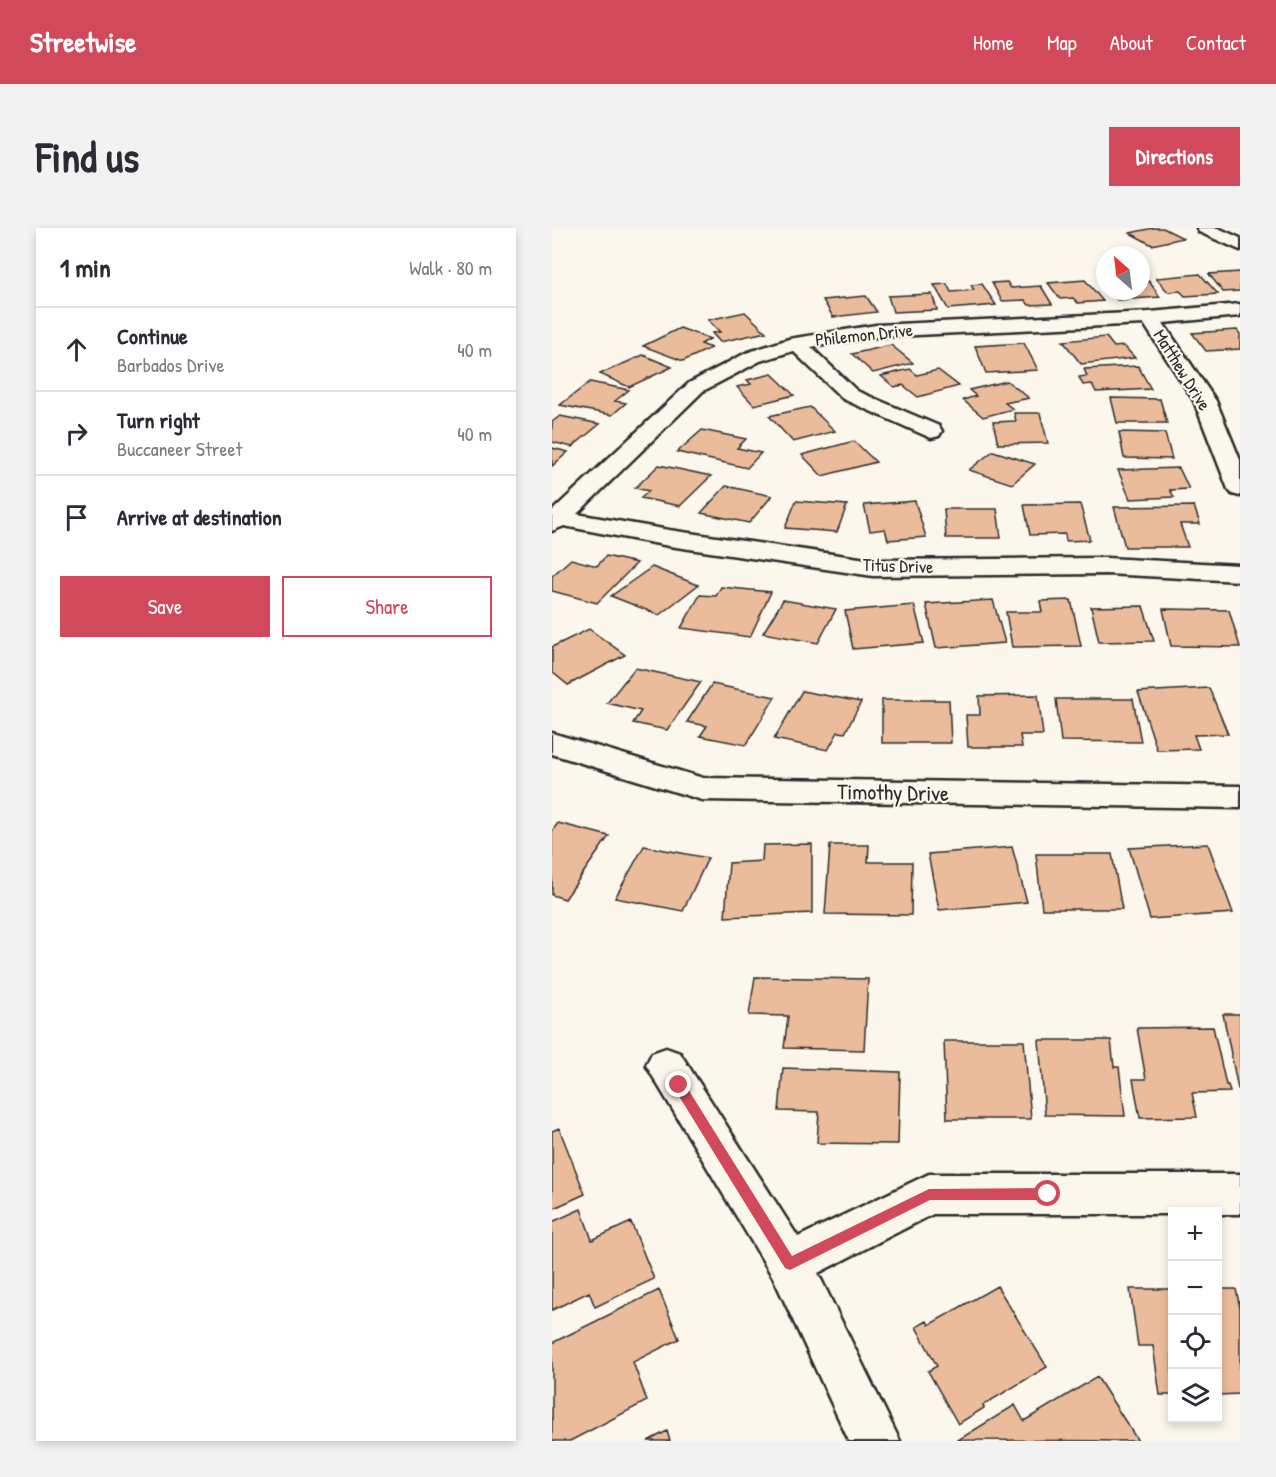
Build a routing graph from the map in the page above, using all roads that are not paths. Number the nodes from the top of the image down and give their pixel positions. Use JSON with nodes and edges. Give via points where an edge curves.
{"nodes":[{"id":1,"x":1205,"y":228,"type":"edge"},
{"id":2,"x":1240,"y":245,"type":"edge"},
{"id":3,"x":1240,"y":310,"type":"edge"},
{"id":4,"x":1150,"y":318,"type":"junction"},
{"id":5,"x":796,"y":343,"type":"junction"},
{"id":6,"x":931,"y":431,"type":"dead end"},
{"id":7,"x":1240,"y":489,"type":"edge"},
{"id":8,"x":555,"y":521,"type":"edge"},
{"id":9,"x":1240,"y":573,"type":"edge"},
{"id":10,"x":552,"y":743,"type":"edge"},
{"id":11,"x":1240,"y":797,"type":"edge"},
{"id":12,"x":666,"y":1065,"type":"dead end"},
{"id":13,"x":1240,"y":1194,"type":"edge"},
{"id":14,"x":790,"y":1264,"type":"junction"},
{"id":15,"x":875,"y":1441,"type":"edge"}],
"edges":[{"from":1,"to":2,"type":"street"},
{"from":3,"to":4,"type":"street","name":"Philemon Drive"},
{"from":4,"to":5,"type":"street","name":"Philemon Drive","via":[[876,331]]},
{"from":4,"to":7,"type":"street","name":"Matthew Drive","via":[[1205,401]]},
{"from":5,"to":6,"type":"street","via":[[850,395]]},
{"from":5,"to":8,"type":"street","name":"Philemon Drive","via":[[753,357],[696,387]]},
{"from":8,"to":9,"type":"street","name":"Titus Drive","via":[[873,568],[1106,566]]},
{"from":10,"to":11,"type":"street","name":"Timothy Drive","via":[[702,789]]},
{"from":12,"to":14,"type":"street"},
{"from":13,"to":14,"type":"street","via":[[929,1194]]},
{"from":14,"to":15,"type":"street"}]}
